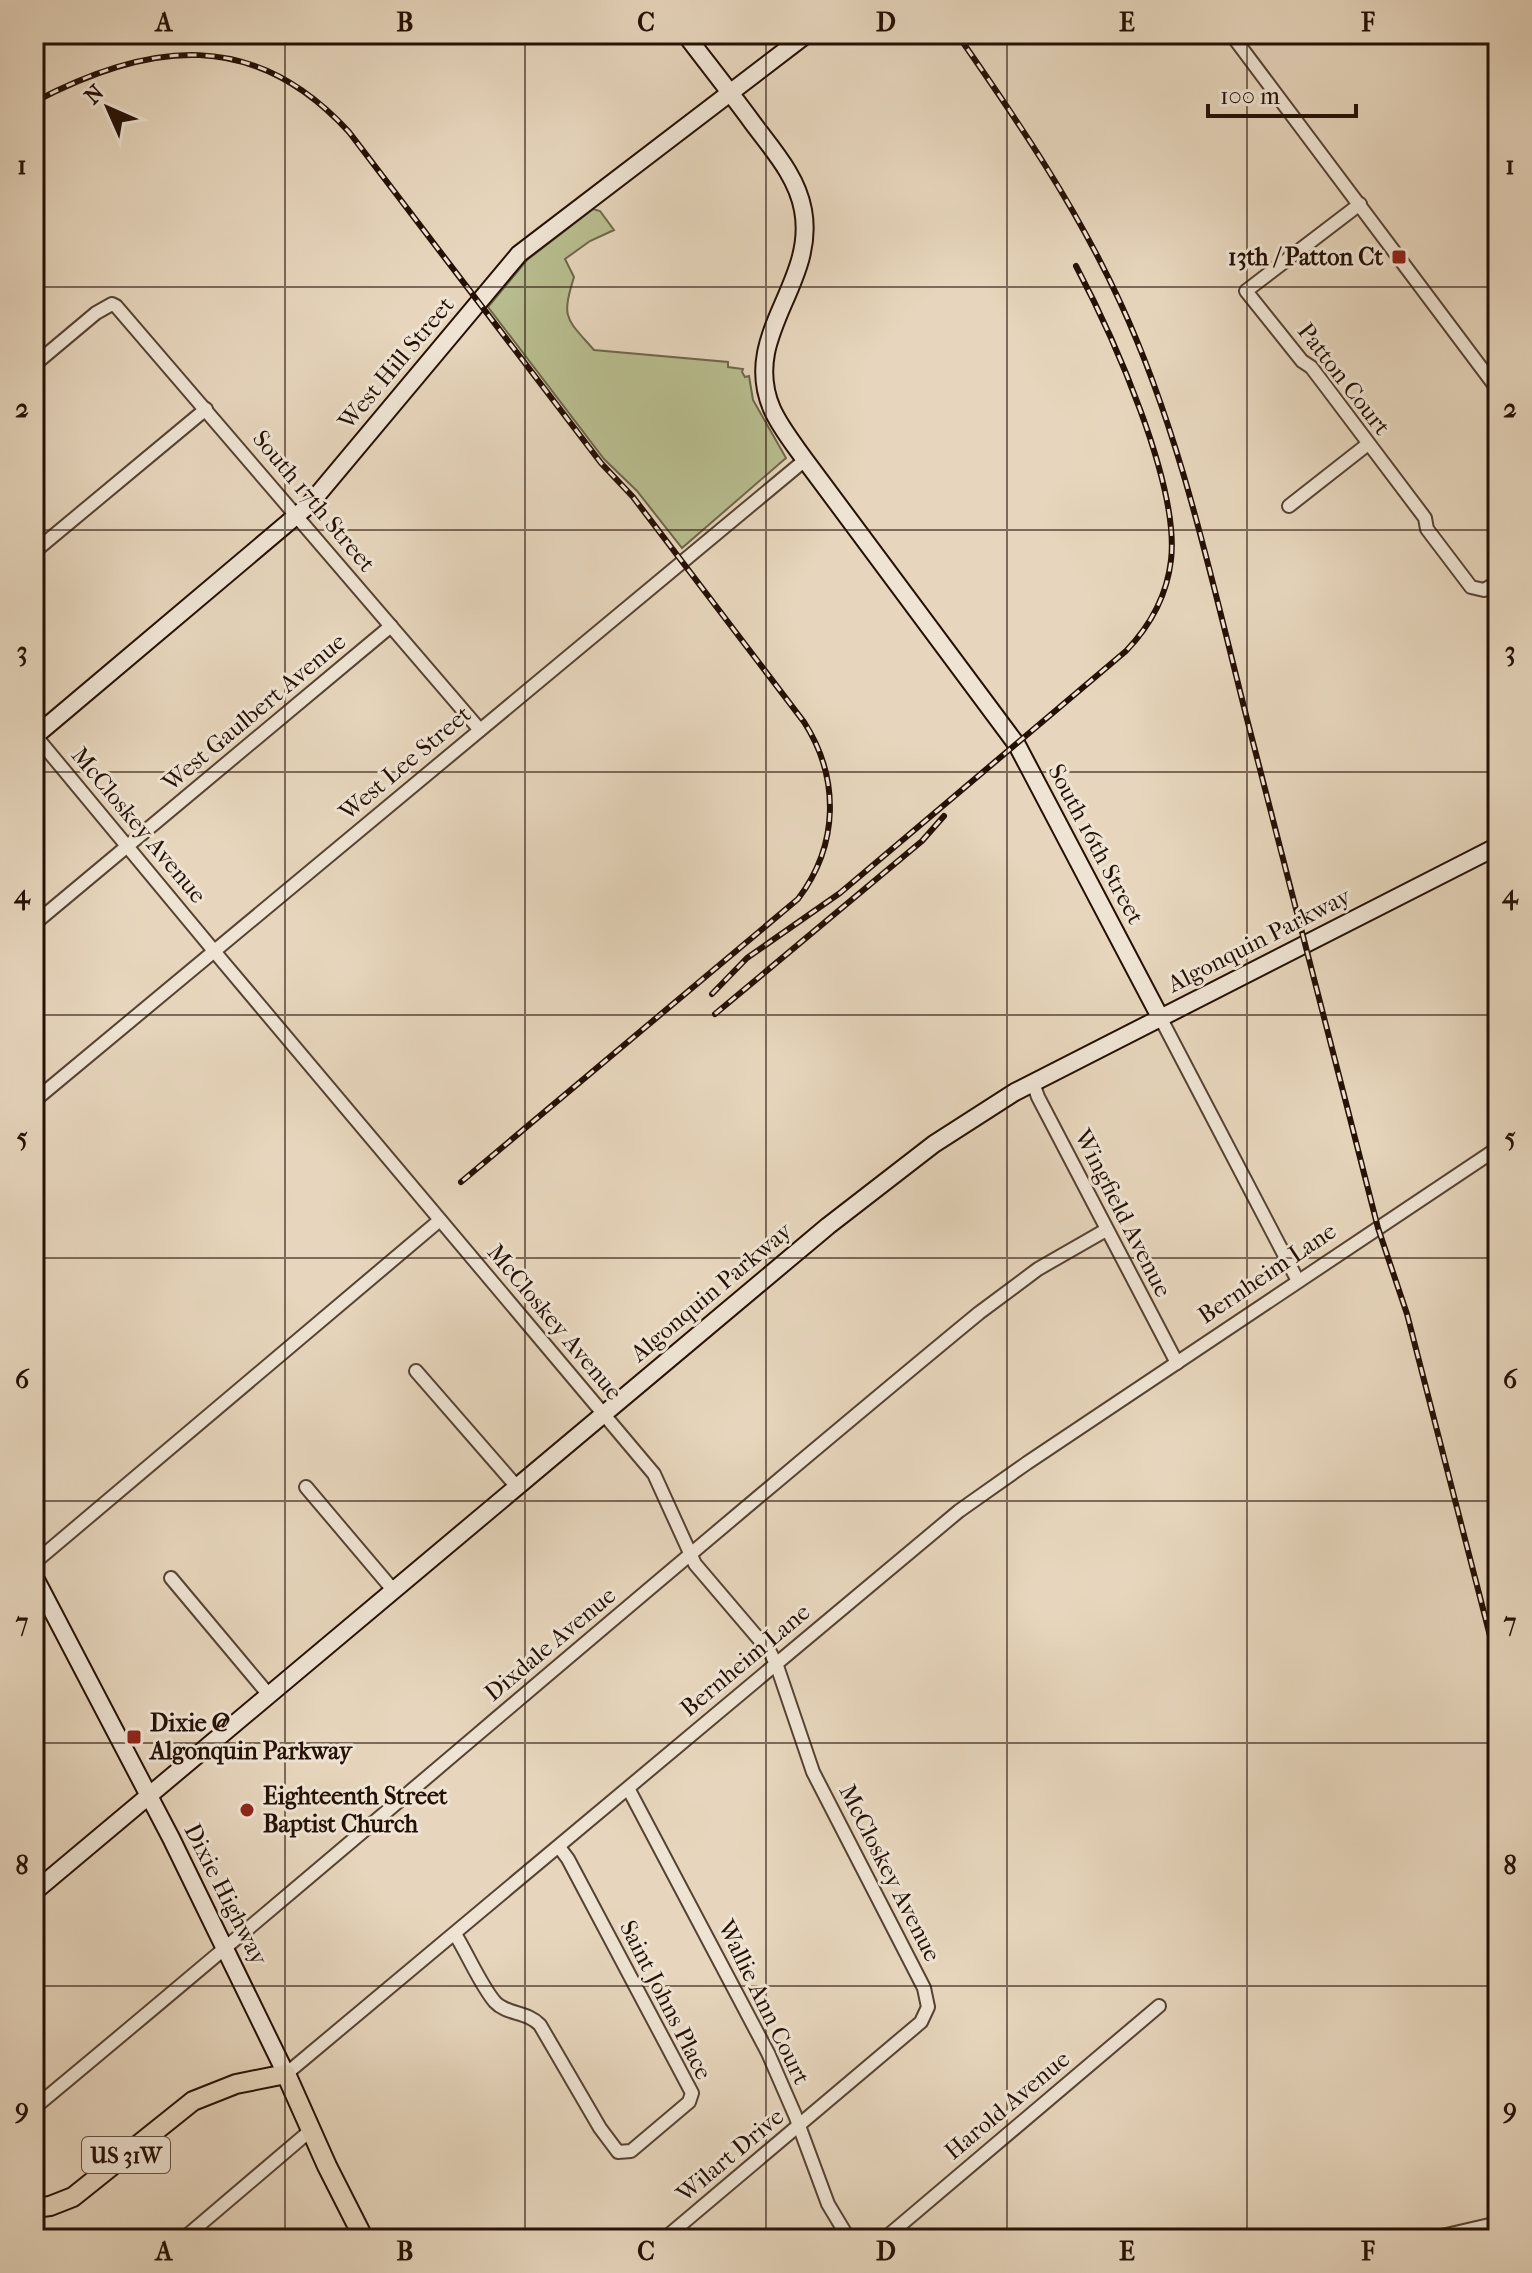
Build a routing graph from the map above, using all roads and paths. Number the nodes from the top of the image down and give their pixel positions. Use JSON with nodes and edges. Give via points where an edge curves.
{"nodes":[{"id":1,"x":685,"y":34,"type":"edge"},
{"id":2,"x":807,"y":34,"type":"edge"},
{"id":3,"x":1231,"y":34,"type":"edge"},
{"id":4,"x":730,"y":93,"type":"junction"},
{"id":5,"x":1360,"y":204,"type":"junction"},
{"id":6,"x":34,"y":365,"type":"edge"},
{"id":7,"x":1498,"y":390,"type":"edge"},
{"id":8,"x":206,"y":409,"type":"junction"},
{"id":9,"x":1368,"y":444,"type":"junction"},
{"id":10,"x":805,"y":460,"type":"junction"},
{"id":11,"x":1289,"y":506,"type":"dead end"},
{"id":12,"x":298,"y":516,"type":"junction"},
{"id":13,"x":34,"y":552,"type":"edge"},
{"id":14,"x":1498,"y":582,"type":"edge"},
{"id":15,"x":391,"y":626,"type":"junction"},
{"id":16,"x":480,"y":730,"type":"junction"},
{"id":17,"x":35,"y":736,"type":"edge"},
{"id":18,"x":127,"y":846,"type":"junction"},
{"id":19,"x":1498,"y":846,"type":"edge"},
{"id":20,"x":34,"y":924,"type":"edge"},
{"id":21,"x":214,"y":951,"type":"junction"},
{"id":22,"x":1160,"y":1017,"type":"junction"},
{"id":23,"x":1033,"y":1083,"type":"junction"},
{"id":24,"x":34,"y":1101,"type":"edge"},
{"id":25,"x":1498,"y":1148,"type":"edge"},
{"id":26,"x":440,"y":1220,"type":"junction"},
{"id":27,"x":1106,"y":1230,"type":"junction"},
{"id":28,"x":1298,"y":1281,"type":"junction"},
{"id":29,"x":1177,"y":1363,"type":"junction"},
{"id":30,"x":416,"y":1371,"type":"dead end"},
{"id":31,"x":604,"y":1414,"type":"junction"},
{"id":32,"x":306,"y":1487,"type":"dead end"},
{"id":33,"x":517,"y":1487,"type":"junction"},
{"id":34,"x":690,"y":1555,"type":"junction"},
{"id":35,"x":34,"y":1563,"type":"edge"},
{"id":36,"x":34,"y":1576,"type":"edge"},
{"id":37,"x":171,"y":1578,"type":"dead end"},
{"id":38,"x":394,"y":1591,"type":"junction"},
{"id":39,"x":777,"y":1666,"type":"junction"},
{"id":40,"x":269,"y":1695,"type":"junction"},
{"id":41,"x":629,"y":1790,"type":"junction"},
{"id":42,"x":149,"y":1795,"type":"junction"},
{"id":43,"x":559,"y":1847,"type":"junction"},
{"id":44,"x":34,"y":1892,"type":"edge"},
{"id":45,"x":455,"y":1934,"type":"junction"},
{"id":46,"x":227,"y":1949,"type":"junction"},
{"id":47,"x":1159,"y":2006,"type":"dead end"},
{"id":48,"x":928,"y":2007,"type":"joint"},
{"id":49,"x":286,"y":2074,"type":"junction"},
{"id":50,"x":34,"y":2108,"type":"edge"},
{"id":51,"x":799,"y":2126,"type":"junction"},
{"id":52,"x":311,"y":2130,"type":"junction"},
{"id":53,"x":34,"y":2208,"type":"edge"},
{"id":54,"x":1498,"y":2223,"type":"edge"},
{"id":55,"x":183,"y":2239,"type":"edge"},
{"id":56,"x":364,"y":2239,"type":"edge"},
{"id":57,"x":664,"y":2239,"type":"edge"},
{"id":58,"x":849,"y":2239,"type":"edge"},
{"id":59,"x":884,"y":2239,"type":"edge"},
{"id":60,"x":1429,"y":2239,"type":"edge"}],
"edges":[{"from":1,"to":4,"type":"street","name":"South 16th Street"},
{"from":2,"to":4,"type":"street","name":"West Hill Street"},
{"from":3,"to":5,"type":"street"},
{"from":4,"to":10,"type":"street","name":"South 16th Street","via":[[783,164],[804,214],[800,266],[771,329],[764,380],[779,424]]},
{"from":4,"to":12,"type":"street","name":"West Hill Street","via":[[519,254]]},
{"from":5,"to":7,"type":"street"},
{"from":5,"to":9,"type":"street","name":"Patton Court","via":[[1246,291]]},
{"from":6,"to":8,"type":"street","name":"South 17th Street","via":[[112,304]]},
{"from":8,"to":12,"type":"street","name":"South 17th Street"},
{"from":8,"to":13,"type":"street"},
{"from":9,"to":11,"type":"street"},
{"from":9,"to":14,"type":"street","name":"Patton Court","via":[[1471,587],[1484,590]]},
{"from":10,"to":16,"type":"street","name":"West Lee Street"},
{"from":10,"to":22,"type":"street","name":"South 16th Street","via":[[1017,745]]},
{"from":12,"to":15,"type":"street","name":"South 17th Street"},
{"from":12,"to":17,"type":"street","name":"West Hill Street"},
{"from":15,"to":16,"type":"street","name":"South 17th Street"},
{"from":15,"to":18,"type":"street","name":"West Gaulbert Avenue"},
{"from":16,"to":21,"type":"street","name":"West Lee Street"},
{"from":17,"to":18,"type":"street","name":"McCloskey Avenue"},
{"from":18,"to":20,"type":"street","name":"West Gaulbert Avenue"},
{"from":18,"to":21,"type":"street","name":"McCloskey Avenue"},
{"from":19,"to":22,"type":"street","name":"Algonquin Parkway"},
{"from":21,"to":24,"type":"street","name":"West Lee Street"},
{"from":21,"to":26,"type":"street","name":"McCloskey Avenue"},
{"from":22,"to":23,"type":"street","name":"Algonquin Parkway"},
{"from":22,"to":28,"type":"street","name":"South 16th Street"},
{"from":23,"to":27,"type":"street","name":"Wingfield Avenue"},
{"from":23,"to":31,"type":"street","name":"Algonquin Parkway","via":[[876,1187]]},
{"from":25,"to":28,"type":"street","name":"Bernheim Lane"},
{"from":26,"to":31,"type":"street","name":"McCloskey Avenue"},
{"from":26,"to":35,"type":"street"},
{"from":27,"to":29,"type":"street","name":"Wingfield Avenue"},
{"from":27,"to":34,"type":"street","name":"Dixdale Avenue","via":[[990,1304]]},
{"from":28,"to":29,"type":"street","name":"Bernheim Lane"},
{"from":29,"to":39,"type":"street","name":"Bernheim Lane","via":[[959,1511]]},
{"from":30,"to":33,"type":"street"},
{"from":31,"to":33,"type":"street","name":"Algonquin Parkway"},
{"from":31,"to":34,"type":"street","name":"McCloskey Avenue","via":[[664,1489]]},
{"from":32,"to":38,"type":"street"},
{"from":33,"to":38,"type":"street","name":"Algonquin Parkway"},
{"from":34,"to":39,"type":"street","name":"McCloskey Avenue"},
{"from":34,"to":46,"type":"street","name":"Dixdale Avenue"},
{"from":36,"to":42,"type":"street","name":"Dixie Highway"},
{"from":37,"to":40,"type":"street"},
{"from":38,"to":40,"type":"street","name":"Algonquin Parkway"},
{"from":39,"to":41,"type":"street","name":"Bernheim Lane"},
{"from":39,"to":48,"type":"street","name":"McCloskey Avenue","via":[[813,1772],[924,1988]]},
{"from":40,"to":42,"type":"street","name":"Algonquin Parkway"},
{"from":41,"to":43,"type":"street","name":"Bernheim Lane"},
{"from":41,"to":51,"type":"street","name":"Wallie Ann Court","via":[[768,2053]]},
{"from":42,"to":44,"type":"street","name":"Algonquin Parkway"},
{"from":42,"to":46,"type":"street","name":"Dixie Highway"},
{"from":43,"to":45,"type":"street","name":"Bernheim Lane"},
{"from":43,"to":45,"type":"street","name":"Saint Johns Place","via":[[692,2093],[689,2102],[631,2151],[618,2152],[609,2140],[532,2016],[496,2004]]},
{"from":45,"to":49,"type":"street","name":"Bernheim Lane"},
{"from":46,"to":49,"type":"street","name":"Dixie Highway"},
{"from":46,"to":50,"type":"street","name":"Dixdale Avenue"},
{"from":47,"to":59,"type":"street","name":"Harold Avenue"},
{"from":48,"to":51,"type":"street","name":"Wilart Drive","via":[[911,2032]]},
{"from":49,"to":52,"type":"main road","name":"Dixie Highway"},
{"from":49,"to":53,"type":"main road","name":"Bernheim Lane","number":"US 31W","via":[[236,2084],[193,2101],[73,2197]]},
{"from":51,"to":57,"type":"street","name":"Wilart Drive"},
{"from":51,"to":58,"type":"street","name":"Wallie Ann Court","via":[[828,2204]]},
{"from":52,"to":55,"type":"street"},
{"from":52,"to":56,"type":"main road","name":"Dixie Highway"},
{"from":54,"to":60,"type":"street"}]}
